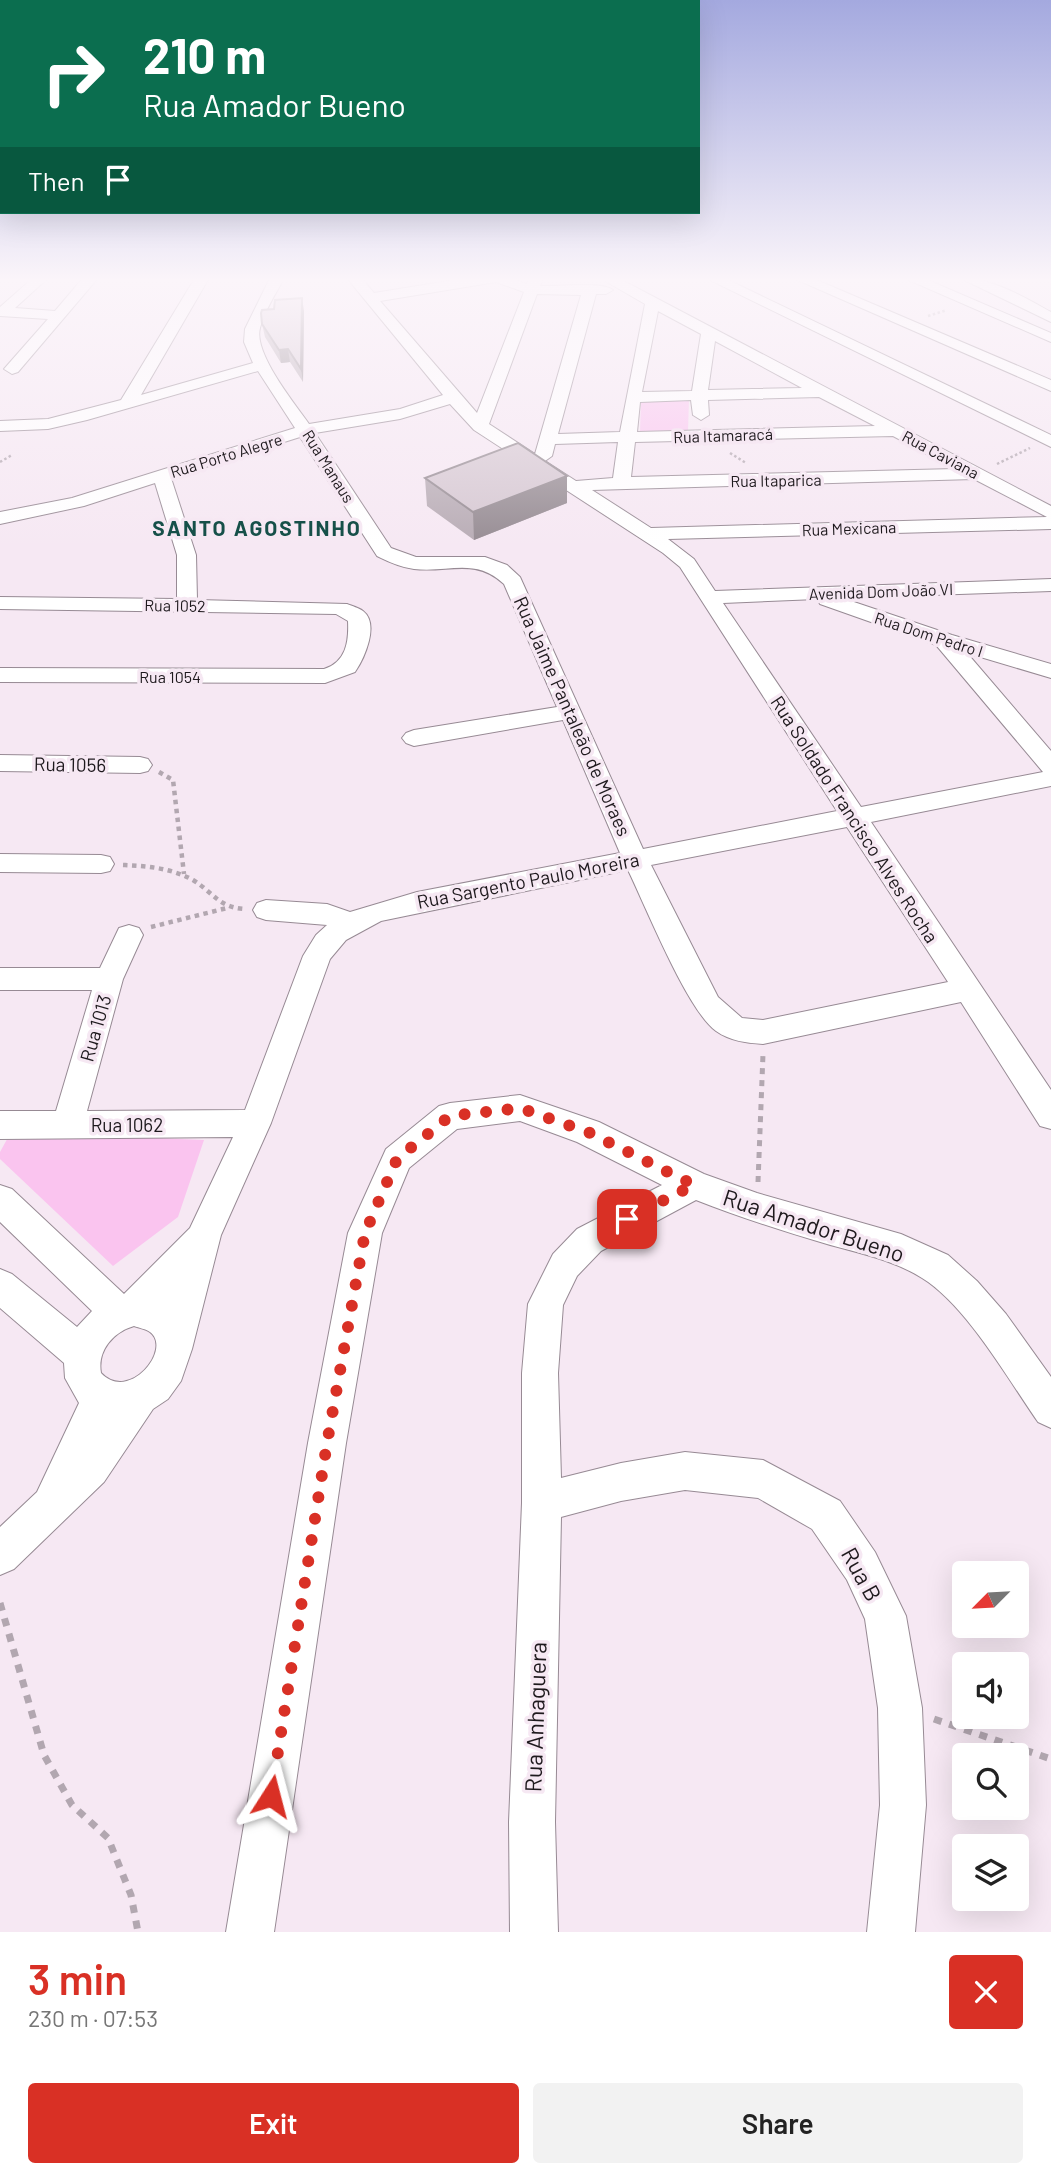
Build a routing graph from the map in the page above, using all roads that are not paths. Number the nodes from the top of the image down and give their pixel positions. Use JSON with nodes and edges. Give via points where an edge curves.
{"nodes":[{"id":1,"x":148,"y":368,"type":"edge"},
{"id":2,"x":251,"y":368,"type":"edge"},
{"id":3,"x":264,"y":368,"type":"edge"},
{"id":4,"x":429,"y":368,"type":"edge"},
{"id":5,"x":502,"y":368,"type":"edge"},
{"id":6,"x":568,"y":368,"type":"edge"},
{"id":7,"x":639,"y":368,"type":"edge"},
{"id":8,"x":703,"y":368,"type":"edge"},
{"id":9,"x":779,"y":368,"type":"edge"},
{"id":10,"x":899,"y":368,"type":"edge"},
{"id":11,"x":1011,"y":368,"type":"edge"},
{"id":12,"x":1051,"y":386,"type":"edge"},
{"id":13,"x":824,"y":392,"type":"junction"},
{"id":14,"x":699,"y":396,"type":"junction"},
{"id":15,"x":453,"y":397,"type":"junction"},
{"id":16,"x":633,"y":397,"type":"junction"},
{"id":17,"x":127,"y":404,"type":"junction"},
{"id":18,"x":0,"y":426,"type":"edge"},
{"id":19,"x":480,"y":426,"type":"junction"},
{"id":20,"x":307,"y":430,"type":"junction"},
{"id":21,"x":897,"y":431,"type":"junction"},
{"id":22,"x":703,"y":435,"type":"junction"},
{"id":23,"x":549,"y":439,"type":"junction"},
{"id":24,"x":628,"y":439,"type":"junction"},
{"id":25,"x":1049,"y":441,"type":"edge"},
{"id":26,"x":540,"y":465,"type":"junction"},
{"id":27,"x":161,"y":474,"type":"junction"},
{"id":28,"x":977,"y":474,"type":"junction"},
{"id":29,"x":621,"y":482,"type":"junction"},
{"id":30,"x":575,"y":486,"type":"junction"},
{"id":31,"x":1051,"y":513,"type":"edge"},
{"id":32,"x":0,"y":518,"type":"edge"},
{"id":33,"x":1051,"y":523,"type":"edge"},
{"id":34,"x":648,"y":534,"type":"junction"},
{"id":35,"x":496,"y":565,"type":"joint"},
{"id":36,"x":1051,"y":585,"type":"edge"},
{"id":37,"x":808,"y":594,"type":"junction"},
{"id":38,"x":710,"y":597,"type":"junction"},
{"id":39,"x":0,"y":603,"type":"edge"},
{"id":40,"x":186,"y":605,"type":"junction"},
{"id":41,"x":944,"y":640,"type":"junction"},
{"id":42,"x":1051,"y":671,"type":"edge"},
{"id":43,"x":340,"y":672,"type":"joint"},
{"id":44,"x":0,"y":675,"type":"edge"},
{"id":45,"x":570,"y":712,"type":"junction"},
{"id":46,"x":414,"y":738,"type":"dead end"},
{"id":47,"x":0,"y":763,"type":"edge"},
{"id":48,"x":140,"y":765,"type":"road end"},
{"id":49,"x":1051,"y":766,"type":"edge"},
{"id":50,"x":1051,"y":778,"type":"edge"},
{"id":51,"x":854,"y":816,"type":"junction"},
{"id":52,"x":635,"y":859,"type":"junction"},
{"id":53,"x":0,"y":863,"type":"edge"},
{"id":54,"x":101,"y":864,"type":"road end"},
{"id":55,"x":266,"y":910,"type":"road end"},
{"id":56,"x":349,"y":922,"type":"junction"},
{"id":57,"x":129,"y":935,"type":"road end"},
{"id":58,"x":0,"y":979,"type":"edge"},
{"id":59,"x":109,"y":979,"type":"junction"},
{"id":60,"x":966,"y":990,"type":"junction"},
{"id":61,"x":1051,"y":1116,"type":"edge"},
{"id":62,"x":68,"y":1124,"type":"junction"},
{"id":63,"x":255,"y":1124,"type":"junction"},
{"id":64,"x":0,"y":1125,"type":"edge"},
{"id":65,"x":694,"y":1185,"type":"junction"},
{"id":66,"x":0,"y":1200,"type":"edge"},
{"id":67,"x":204,"y":1235,"type":"junction"},
{"id":68,"x":0,"y":1286,"type":"edge"},
{"id":69,"x":126,"y":1311,"type":"junction"},
{"id":70,"x":175,"y":1341,"type":"junction"},
{"id":71,"x":83,"y":1355,"type":"junction"},
{"id":72,"x":140,"y":1396,"type":"junction"},
{"id":73,"x":101,"y":1397,"type":"junction"},
{"id":74,"x":1051,"y":1409,"type":"edge"},
{"id":75,"x":542,"y":1503,"type":"junction"},
{"id":76,"x":50,"y":1504,"type":"junction"},
{"id":77,"x":0,"y":1555,"type":"edge"},
{"id":78,"x":250,"y":1932,"type":"edge"},
{"id":79,"x":534,"y":1932,"type":"edge"},
{"id":80,"x":891,"y":1932,"type":"edge"}],
"edges":[{"from":1,"to":17,"type":"street"},
{"from":2,"to":17,"type":"street"},
{"from":3,"to":20,"type":"street","name":"Rua Manaus"},
{"from":4,"to":15,"type":"street","name":"Rua Soldado Francisco Alves Rocha"},
{"from":5,"to":19,"type":"street"},
{"from":6,"to":23,"type":"street"},
{"from":7,"to":16,"type":"street"},
{"from":8,"to":14,"type":"street"},
{"from":9,"to":13,"type":"street","name":"Rua Caviana"},
{"from":10,"to":25,"type":"street"},
{"from":11,"to":12,"type":"street"},
{"from":13,"to":14,"type":"street"},
{"from":13,"to":21,"type":"street","name":"Rua Caviana"},
{"from":14,"to":16,"type":"street"},
{"from":14,"to":22,"type":"street"},
{"from":15,"to":19,"type":"street","name":"Rua Soldado Francisco Alves Rocha"},
{"from":15,"to":20,"type":"street","name":"Rua Porto Alegre","via":[[408,411]]},
{"from":16,"to":24,"type":"street"},
{"from":17,"to":18,"type":"street","via":[[48,424]]},
{"from":19,"to":26,"type":"street","name":"Rua Soldado Francisco Alves Rocha"},
{"from":20,"to":27,"type":"street","name":"Rua Porto Alegre"},
{"from":20,"to":35,"type":"street","name":"Rua Manaus","via":[[378,544],[394,559]]},
{"from":21,"to":22,"type":"street","name":"Rua Itamaracá"},
{"from":21,"to":28,"type":"street","name":"Rua Caviana"},
{"from":22,"to":24,"type":"street","name":"Rua Itamaracá"},
{"from":23,"to":24,"type":"street","name":"Rua Itamaracá"},
{"from":23,"to":26,"type":"street"},
{"from":24,"to":29,"type":"street"},
{"from":26,"to":30,"type":"street","name":"Rua Soldado Francisco Alves Rocha"},
{"from":27,"to":32,"type":"street","name":"Rua Porto Alegre","via":[[60,506]]},
{"from":27,"to":40,"type":"street","via":[[190,561]]},
{"from":28,"to":29,"type":"street","name":"Rua Itaparica"},
{"from":28,"to":31,"type":"street","name":"Rua Caviana"},
{"from":29,"to":30,"type":"street","name":"Rua Itaparica"},
{"from":30,"to":34,"type":"street","name":"Rua Soldado Francisco Alves Rocha"},
{"from":33,"to":34,"type":"street","name":"Rua Mexicana"},
{"from":34,"to":38,"type":"street","name":"Rua Soldado Francisco Alves Rocha","via":[[687,563]]},
{"from":35,"to":45,"type":"street","name":"Rua Jaime Pantaleão de Moraes","via":[[513,581]]},
{"from":36,"to":37,"type":"street","name":"Avenida Dom João VI"},
{"from":37,"to":38,"type":"street","name":"Avenida Dom João VI"},
{"from":37,"to":41,"type":"street","name":"Rua Dom Pedro I"},
{"from":38,"to":51,"type":"street","name":"Rua Soldado Francisco Alves Rocha"},
{"from":39,"to":40,"type":"street","name":"Rua 1052"},
{"from":40,"to":43,"type":"street","name":"Rua 1052","via":[[350,611],[360,622],[352,660]]},
{"from":41,"to":42,"type":"street","name":"Rua Dom Pedro I"},
{"from":41,"to":49,"type":"street"},
{"from":43,"to":44,"type":"street","name":"Rua 1054","via":[[325,676]]},
{"from":45,"to":46,"type":"street"},
{"from":45,"to":52,"type":"street","name":"Rua Jaime Pantaleão de Moraes"},
{"from":47,"to":48,"type":"street","name":"Rua 1056"},
{"from":50,"to":51,"type":"street","name":"Rua Sargento Paulo Moreira"},
{"from":51,"to":52,"type":"street","name":"Rua Sargento Paulo Moreira"},
{"from":51,"to":60,"type":"street","name":"Rua Soldado Francisco Alves Rocha"},
{"from":52,"to":56,"type":"street","name":"Rua Sargento Paulo Moreira","via":[[416,902]]},
{"from":52,"to":60,"type":"street","name":"Rua Jaime Pantaleão de Moraes","via":[[708,1005],[723,1022],[741,1032],[763,1032]]},
{"from":53,"to":54,"type":"street"},
{"from":55,"to":56,"type":"street","via":[[327,914]]},
{"from":56,"to":63,"type":"street","name":"Rua Sargento Paulo Moreira","via":[[326,940],[317,956]]},
{"from":57,"to":59,"type":"street","name":"Rua 1013"},
{"from":58,"to":59,"type":"street"},
{"from":59,"to":62,"type":"street","name":"Rua 1013"},
{"from":60,"to":61,"type":"street","name":"Rua Soldado Francisco Alves Rocha"},
{"from":62,"to":63,"type":"street","name":"Rua 1062"},
{"from":62,"to":64,"type":"street","name":"Rua 1062"},
{"from":63,"to":67,"type":"street","name":"Rua Sargento Paulo Moreira"},
{"from":65,"to":74,"type":"street","name":"Rua Amador Bueno","via":[[901,1250],[936,1267],[993,1326]]},
{"from":65,"to":75,"type":"street","via":[[589,1240],[565,1265],[546,1304],[540,1373]]},
{"from":65,"to":78,"type":"street","name":"Rua Amador Bueno","via":[[588,1132],[520,1108],[450,1116],[397,1159],[365,1233]]},
{"from":66,"to":69,"type":"street"},
{"from":67,"to":69,"type":"street","name":"Rua Sargento Paulo Moreira"},
{"from":67,"to":70,"type":"street","name":"Rua Sargento Paulo Moreira"},
{"from":68,"to":71,"type":"street"},
{"from":69,"to":70,"type":"street","via":[[149,1311],[162,1317]]},
{"from":69,"to":71,"type":"street","via":[[96,1330]]},
{"from":70,"to":72,"type":"street","via":[[175,1353],[163,1378]]},
{"from":71,"to":73,"type":"street","via":[[84,1380]]},
{"from":72,"to":73,"type":"street","via":[[113,1401]]},
{"from":72,"to":76,"type":"street","via":[[90,1468]]},
{"from":73,"to":76,"type":"street"},
{"from":75,"to":79,"type":"street","name":"Rua Anhaguera","via":[[532,1822]]},
{"from":75,"to":80,"type":"street","name":"Rua B","via":[[685,1471],[763,1479],[826,1515],[861,1566],[885,1616],[900,1708],[903,1805]]},
{"from":76,"to":77,"type":"street"}]}
